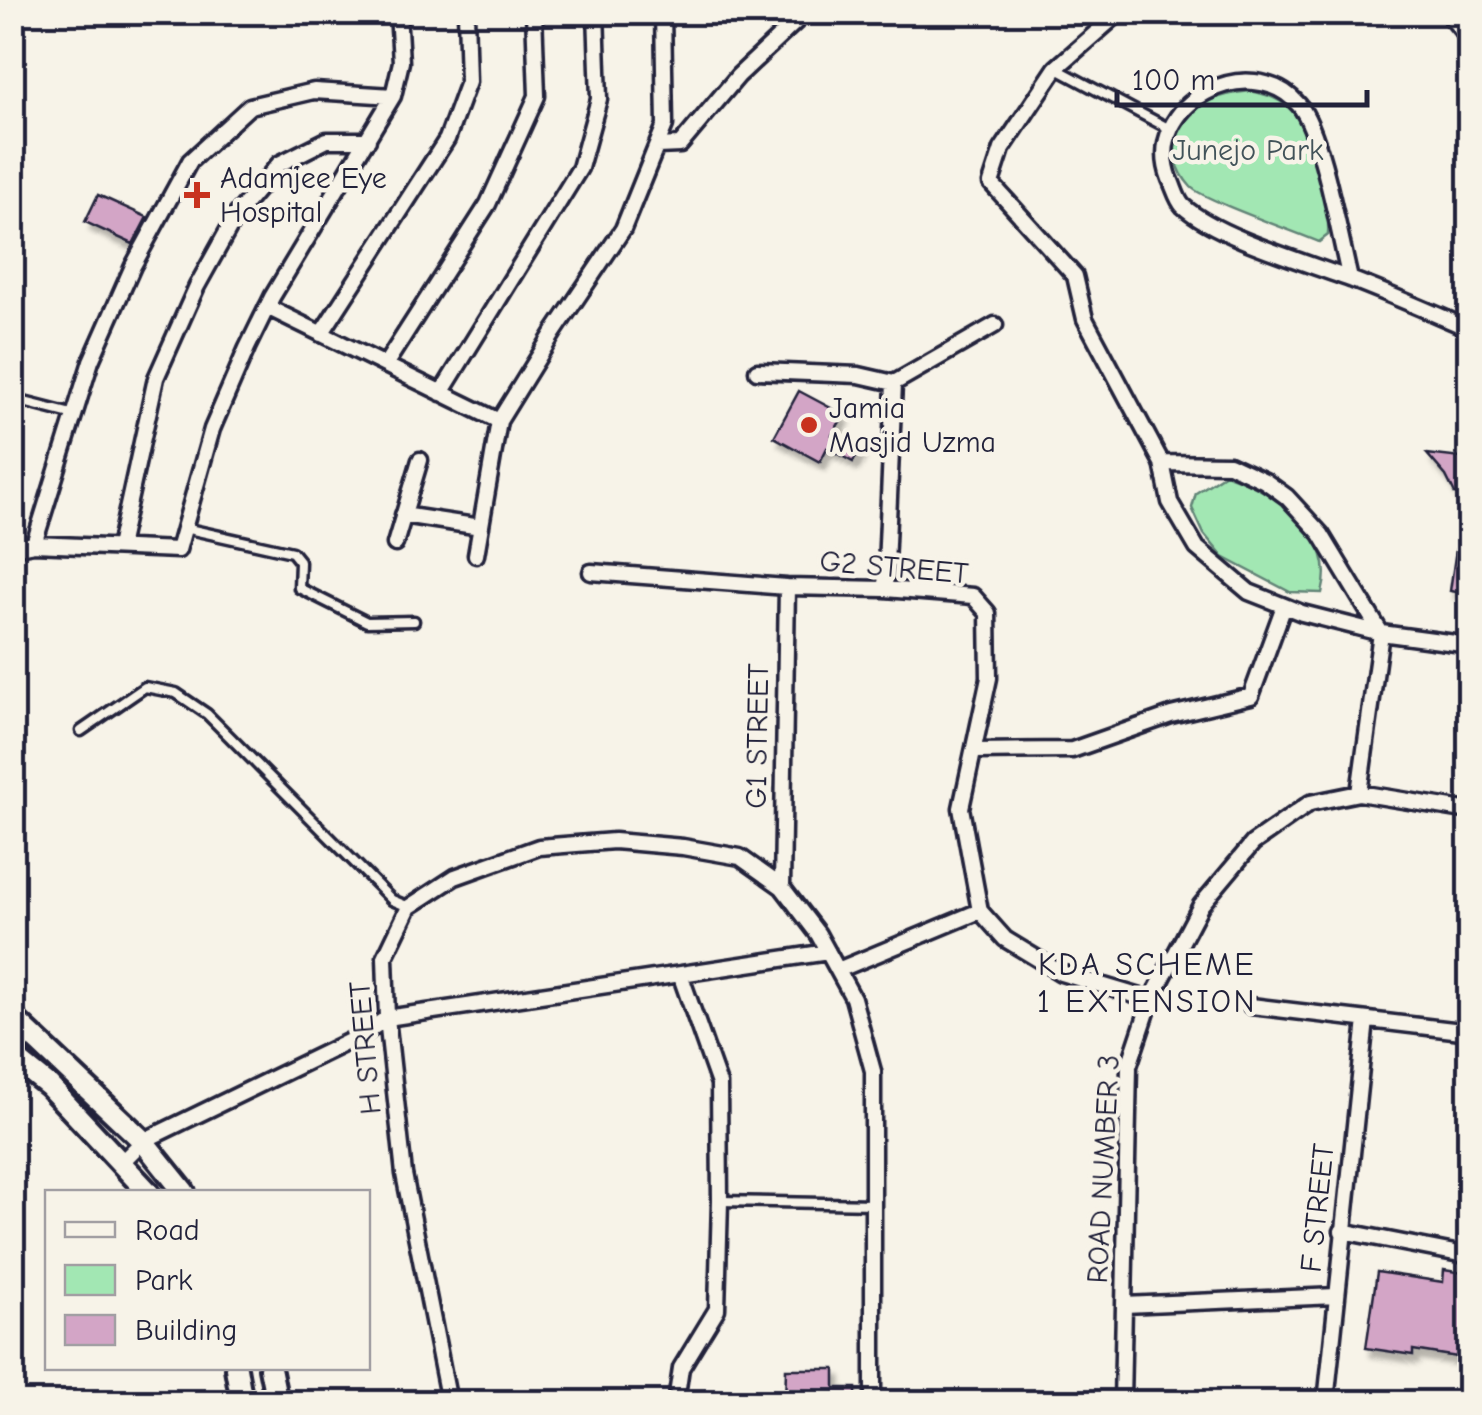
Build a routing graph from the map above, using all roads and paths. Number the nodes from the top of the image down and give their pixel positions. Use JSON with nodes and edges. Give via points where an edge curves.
{"nodes":[{"id":1,"x":398,"y":12,"type":"edge"},
{"id":2,"x":466,"y":12,"type":"edge"},
{"id":3,"x":534,"y":12,"type":"edge"},
{"id":4,"x":596,"y":12,"type":"edge"},
{"id":5,"x":806,"y":12,"type":"edge"},
{"id":6,"x":1120,"y":12,"type":"edge"},
{"id":7,"x":1444,"y":12,"type":"edge"},
{"id":8,"x":666,"y":13,"type":"edge"},
{"id":9,"x":1470,"y":45,"type":"edge"},
{"id":10,"x":1056,"y":68,"type":"junction"},
{"id":11,"x":393,"y":96,"type":"junction"},
{"id":12,"x":1168,"y":128,"type":"junction"},
{"id":13,"x":368,"y":140,"type":"junction"},
{"id":14,"x":656,"y":146,"type":"junction"},
{"id":15,"x":1350,"y":279,"type":"junction"},
{"id":16,"x":267,"y":307,"type":"junction"},
{"id":17,"x":996,"y":324,"type":"dead end"},
{"id":18,"x":1470,"y":329,"type":"edge"},
{"id":19,"x":321,"y":334,"type":"junction"},
{"id":20,"x":385,"y":365,"type":"junction"},
{"id":21,"x":756,"y":371,"type":"dead end"},
{"id":22,"x":894,"y":382,"type":"junction"},
{"id":23,"x":441,"y":392,"type":"junction"},
{"id":24,"x":12,"y":399,"type":"edge"},
{"id":25,"x":76,"y":416,"type":"junction"},
{"id":26,"x":499,"y":421,"type":"junction"},
{"id":27,"x":420,"y":460,"type":"dead end"},
{"id":28,"x":1162,"y":463,"type":"junction"},
{"id":29,"x":403,"y":515,"type":"junction"},
{"id":30,"x":482,"y":526,"type":"junction"},
{"id":31,"x":184,"y":528,"type":"junction"},
{"id":32,"x":34,"y":544,"type":"junction"},
{"id":33,"x":395,"y":544,"type":"dead end"},
{"id":34,"x":12,"y":548,"type":"edge"},
{"id":35,"x":118,"y":548,"type":"junction"},
{"id":36,"x":476,"y":555,"type":"dead end"},
{"id":37,"x":591,"y":572,"type":"dead end"},
{"id":38,"x":786,"y":587,"type":"junction"},
{"id":39,"x":885,"y":589,"type":"junction"},
{"id":40,"x":1284,"y":606,"type":"junction"},
{"id":41,"x":414,"y":622,"type":"dead end"},
{"id":42,"x":1381,"y":633,"type":"junction"},
{"id":43,"x":1470,"y":645,"type":"edge"},
{"id":44,"x":80,"y":732,"type":"dead end"},
{"id":45,"x":975,"y":751,"type":"junction"},
{"id":46,"x":1359,"y":793,"type":"junction"},
{"id":47,"x":1470,"y":811,"type":"edge"},
{"id":48,"x":782,"y":887,"type":"junction"},
{"id":49,"x":410,"y":907,"type":"junction"},
{"id":50,"x":980,"y":910,"type":"junction"},
{"id":51,"x":828,"y":952,"type":"junction"},
{"id":52,"x":838,"y":970,"type":"junction"},
{"id":53,"x":680,"y":974,"type":"junction"},
{"id":54,"x":1150,"y":1000,"type":"junction"},
{"id":55,"x":1251,"y":1006,"type":"dead end"},
{"id":56,"x":12,"y":1017,"type":"edge"},
{"id":57,"x":388,"y":1018,"type":"junction"},
{"id":58,"x":1366,"y":1020,"type":"junction"},
{"id":59,"x":1470,"y":1032,"type":"edge"},
{"id":60,"x":12,"y":1056,"type":"edge"},
{"id":61,"x":143,"y":1141,"type":"junction"},
{"id":62,"x":122,"y":1162,"type":"junction"},
{"id":63,"x":146,"y":1190,"type":"edge"},
{"id":64,"x":182,"y":1190,"type":"edge"},
{"id":65,"x":720,"y":1200,"type":"junction"},
{"id":66,"x":874,"y":1204,"type":"junction"},
{"id":67,"x":1342,"y":1232,"type":"junction"},
{"id":68,"x":1470,"y":1256,"type":"edge"},
{"id":69,"x":1336,"y":1296,"type":"junction"},
{"id":70,"x":1124,"y":1305,"type":"junction"},
{"id":71,"x":236,"y":1370,"type":"edge"},
{"id":72,"x":270,"y":1370,"type":"edge"},
{"id":73,"x":242,"y":1402,"type":"edge"},
{"id":74,"x":276,"y":1402,"type":"edge"},
{"id":75,"x":449,"y":1402,"type":"edge"},
{"id":76,"x":676,"y":1402,"type":"edge"},
{"id":77,"x":874,"y":1402,"type":"edge"},
{"id":78,"x":1122,"y":1402,"type":"edge"},
{"id":79,"x":1326,"y":1402,"type":"edge"}],
"edges":[{"from":1,"to":11,"type":"street","via":[[401,62]]},
{"from":2,"to":19,"type":"street","via":[[468,82],[447,140]]},
{"from":3,"to":20,"type":"street","via":[[537,96],[488,204]]},
{"from":4,"to":23,"type":"street","via":[[599,99],[580,168]]},
{"from":5,"to":14,"type":"street","via":[[738,76],[680,145]]},
{"from":6,"to":10,"type":"street"},
{"from":7,"to":9,"type":"lane"},
{"from":8,"to":14,"type":"street","via":[[665,124]]},
{"from":10,"to":12,"type":"lane"},
{"from":10,"to":28,"type":"street","via":[[1002,149],[991,183],[1074,276],[1085,320]]},
{"from":11,"to":13,"type":"street"},
{"from":11,"to":25,"type":"street","via":[[314,91],[250,106],[190,161],[132,266],[91,361]]},
{"from":12,"to":15,"type":"street","via":[[1166,168],[1180,204],[1224,230]]},
{"from":12,"to":15,"type":"street","via":[[1209,90],[1251,82],[1279,88],[1314,131]]},
{"from":13,"to":16,"type":"street"},
{"from":13,"to":35,"type":"street","via":[[327,140],[279,164],[237,214],[156,378]]},
{"from":14,"to":26,"type":"street","via":[[623,230]]},
{"from":15,"to":18,"type":"street"},
{"from":16,"to":19,"type":"street"},
{"from":16,"to":31,"type":"street","via":[[212,429]]},
{"from":17,"to":22,"type":"street"},
{"from":19,"to":20,"type":"street"},
{"from":20,"to":23,"type":"street"},
{"from":21,"to":22,"type":"street"},
{"from":22,"to":39,"type":"street"},
{"from":23,"to":26,"type":"street"},
{"from":24,"to":25,"type":"lane"},
{"from":25,"to":32,"type":"street"},
{"from":26,"to":30,"type":"street"},
{"from":27,"to":29,"type":"street"},
{"from":28,"to":40,"type":"street","via":[[1170,502],[1197,548],[1249,592]]},
{"from":28,"to":42,"type":"street","via":[[1229,464],[1287,498],[1322,534]]},
{"from":29,"to":30,"type":"street"},
{"from":29,"to":33,"type":"street"},
{"from":30,"to":36,"type":"street"},
{"from":31,"to":35,"type":"street","via":[[178,550]]},
{"from":31,"to":41,"type":"lane","via":[[292,552],[304,591],[367,622]]},
{"from":32,"to":34,"type":"street"},
{"from":32,"to":35,"type":"street"},
{"from":37,"to":38,"type":"street","name":"G2 STREET"},
{"from":38,"to":39,"type":"street","name":"G2 STREET"},
{"from":38,"to":48,"type":"street","name":"G1 STREET"},
{"from":39,"to":45,"type":"street","name":"G2 STREET","via":[[974,596],[988,613],[989,678]]},
{"from":40,"to":42,"type":"street"},
{"from":40,"to":45,"type":"street","via":[[1251,696],[1170,715],[1072,750]]},
{"from":42,"to":43,"type":"street"},
{"from":42,"to":46,"type":"street"},
{"from":44,"to":49,"type":"lane","via":[[145,687],[176,692],[207,714],[392,900]]},
{"from":45,"to":50,"type":"street","name":"G2 STREET","via":[[960,808]]},
{"from":46,"to":47,"type":"street","name":"ROAD NUMBER 3"},
{"from":46,"to":54,"type":"street","name":"ROAD NUMBER 3","via":[[1310,803],[1253,844],[1201,905]]},
{"from":48,"to":49,"type":"street","via":[[740,857],[614,841],[539,846],[455,878]]},
{"from":48,"to":51,"type":"street"},
{"from":49,"to":57,"type":"street","name":"H STREET","via":[[385,956]]},
{"from":50,"to":52,"type":"street"},
{"from":50,"to":54,"type":"street","via":[[1005,939],[1061,972]]},
{"from":51,"to":52,"type":"street"},
{"from":51,"to":53,"type":"street"},
{"from":52,"to":66,"type":"street","via":[[853,998],[873,1071]]},
{"from":53,"to":57,"type":"street"},
{"from":53,"to":65,"type":"street","via":[[719,1084]]},
{"from":54,"to":70,"type":"street","name":"ROAD NUMBER 3","via":[[1130,1066]]},
{"from":55,"to":58,"type":"street"},
{"from":56,"to":61,"type":"main road"},
{"from":57,"to":61,"type":"street"},
{"from":57,"to":75,"type":"street","name":"H STREET","via":[[404,1174]]},
{"from":58,"to":59,"type":"street"},
{"from":58,"to":67,"type":"street","name":"F STREET"},
{"from":60,"to":62,"type":"main road"},
{"from":61,"to":62,"type":"street"},
{"from":61,"to":64,"type":"main road"},
{"from":62,"to":63,"type":"main road"},
{"from":65,"to":66,"type":"lane"},
{"from":65,"to":76,"type":"street","via":[[717,1310],[680,1368]]},
{"from":66,"to":77,"type":"street"},
{"from":67,"to":68,"type":"street"},
{"from":67,"to":69,"type":"street","name":"F STREET"},
{"from":69,"to":70,"type":"street"},
{"from":69,"to":79,"type":"street","name":"F STREET"},
{"from":70,"to":78,"type":"street","name":"ROAD NUMBER 3"},
{"from":71,"to":73,"type":"main road"},
{"from":72,"to":74,"type":"main road"}]}
